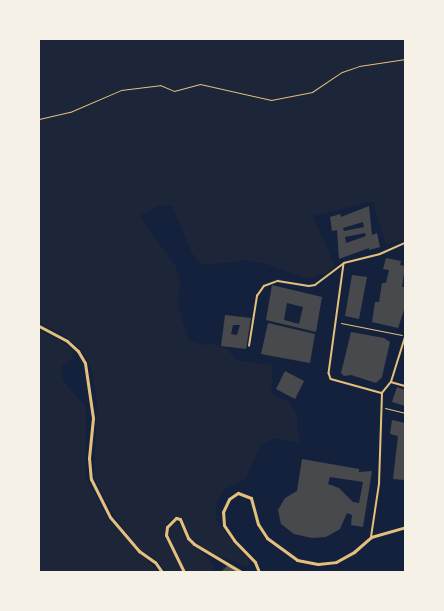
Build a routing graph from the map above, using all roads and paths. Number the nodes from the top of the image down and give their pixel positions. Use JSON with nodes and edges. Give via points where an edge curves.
{"nodes":[{"id":1,"x":405,"y":59,"type":"edge"},
{"id":2,"x":39,"y":119,"type":"edge"},
{"id":3,"x":405,"y":243,"type":"edge"},
{"id":4,"x":344,"y":263,"type":"junction"},
{"id":5,"x":336,"y":323,"type":"junction"},
{"id":6,"x":39,"y":326,"type":"edge"},
{"id":7,"x":405,"y":336,"type":"edge"},
{"id":8,"x":249,"y":346,"type":"dead end"},
{"id":9,"x":391,"y":382,"type":"junction"},
{"id":10,"x":405,"y":386,"type":"edge"},
{"id":11,"x":382,"y":393,"type":"junction"},
{"id":12,"x":381,"y":407,"type":"junction"},
{"id":13,"x":405,"y":413,"type":"edge"},
{"id":14,"x":405,"y":527,"type":"edge"},
{"id":15,"x":371,"y":537,"type":"junction"},
{"id":16,"x":162,"y":572,"type":"edge"},
{"id":17,"x":184,"y":572,"type":"edge"},
{"id":18,"x":241,"y":572,"type":"edge"},
{"id":19,"x":259,"y":572,"type":"edge"}],
"edges":[{"from":1,"to":2,"type":"path","via":[[358,66],[342,72],[312,92],[271,100],[200,84],[174,91],[160,85],[121,90],[70,112]]},
{"from":3,"to":4,"type":"lane","via":[[380,254]]},
{"from":4,"to":5,"type":"lane"},
{"from":4,"to":8,"type":"lane","via":[[315,285],[278,281],[264,286],[257,296]]},
{"from":5,"to":7,"type":"path"},
{"from":5,"to":11,"type":"lane","via":[[329,373],[331,379]]},
{"from":6,"to":16,"type":"street","via":[[67,341],[78,351],[85,363],[93,418],[89,458],[91,479],[110,517],[139,551],[155,562]]},
{"from":7,"to":9,"type":"lane"},
{"from":9,"to":10,"type":"lane"},
{"from":9,"to":11,"type":"lane"},
{"from":11,"to":12,"type":"lane"},
{"from":12,"to":13,"type":"path"},
{"from":12,"to":15,"type":"lane","via":[[379,484]]},
{"from":14,"to":15,"type":"street"},
{"from":15,"to":19,"type":"street","via":[[354,552],[336,562],[318,564],[297,560],[267,538],[258,524],[251,498],[238,493],[228,499],[223,512],[224,525],[255,562]]},
{"from":17,"to":18,"type":"street","via":[[166,535],[166,527],[176,518],[180,519],[188,538],[194,544]]}]}
